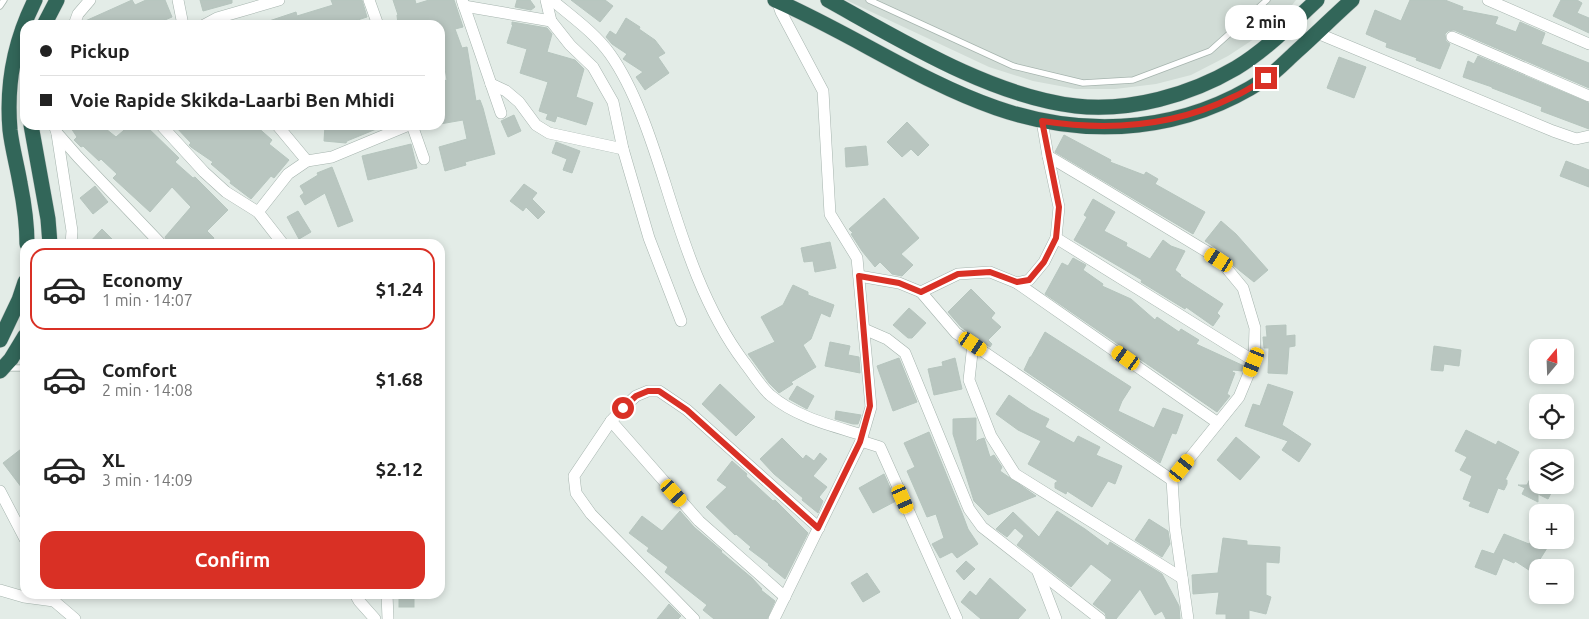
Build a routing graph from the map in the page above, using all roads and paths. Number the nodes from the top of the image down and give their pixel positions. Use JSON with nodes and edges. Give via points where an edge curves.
{"nodes":[{"id":1,"x":4,"y":0,"type":"edge"},
{"id":2,"x":35,"y":0,"type":"edge"},
{"id":3,"x":57,"y":0,"type":"edge"},
{"id":4,"x":90,"y":0,"type":"edge"},
{"id":5,"x":178,"y":0,"type":"edge"},
{"id":6,"x":279,"y":0,"type":"edge"},
{"id":7,"x":369,"y":0,"type":"edge"},
{"id":8,"x":546,"y":0,"type":"edge"},
{"id":9,"x":552,"y":0,"type":"edge"},
{"id":10,"x":777,"y":0,"type":"edge"},
{"id":11,"x":828,"y":0,"type":"edge"},
{"id":12,"x":868,"y":0,"type":"edge"},
{"id":13,"x":1267,"y":0,"type":"edge"},
{"id":14,"x":1317,"y":0,"type":"edge"},
{"id":15,"x":1352,"y":0,"type":"edge"},
{"id":16,"x":1488,"y":0,"type":"edge"},
{"id":17,"x":463,"y":3,"type":"edge"},
{"id":18,"x":0,"y":6,"type":"edge"},
{"id":19,"x":26,"y":20,"type":"edge"},
{"id":20,"x":47,"y":20,"type":"edge"},
{"id":21,"x":76,"y":20,"type":"edge"},
{"id":22,"x":181,"y":20,"type":"edge"},
{"id":23,"x":213,"y":20,"type":"edge"},
{"id":24,"x":376,"y":20,"type":"edge"},
{"id":25,"x":551,"y":20,"type":"junction"},
{"id":26,"x":1317,"y":33,"type":"junction"},
{"id":27,"x":20,"y":34,"type":"edge"},
{"id":28,"x":1452,"y":37,"type":"dead end"},
{"id":29,"x":1589,"y":44,"type":"edge"},
{"id":30,"x":491,"y":84,"type":"junction"},
{"id":31,"x":1589,"y":96,"type":"edge"},
{"id":32,"x":501,"y":113,"type":"dead end"},
{"id":33,"x":1042,"y":121,"type":"junction"},
{"id":34,"x":32,"y":130,"type":"edge"},
{"id":35,"x":56,"y":130,"type":"edge"},
{"id":36,"x":57,"y":130,"type":"edge"},
{"id":37,"x":166,"y":130,"type":"edge"},
{"id":38,"x":281,"y":130,"type":"edge"},
{"id":39,"x":399,"y":130,"type":"edge"},
{"id":40,"x":413,"y":130,"type":"edge"},
{"id":41,"x":1589,"y":136,"type":"edge"},
{"id":42,"x":623,"y":150,"type":"junction"},
{"id":43,"x":1048,"y":156,"type":"junction"},
{"id":44,"x":424,"y":159,"type":"dead end"},
{"id":45,"x":308,"y":161,"type":"junction"},
{"id":46,"x":258,"y":212,"type":"junction"},
{"id":47,"x":1056,"y":238,"type":"junction"},
{"id":48,"x":27,"y":239,"type":"edge"},
{"id":49,"x":50,"y":239,"type":"edge"},
{"id":50,"x":71,"y":239,"type":"edge"},
{"id":51,"x":156,"y":239,"type":"edge"},
{"id":52,"x":279,"y":239,"type":"edge"},
{"id":53,"x":859,"y":276,"type":"junction"},
{"id":54,"x":1017,"y":282,"type":"junction"},
{"id":55,"x":921,"y":292,"type":"junction"},
{"id":56,"x":20,"y":297,"type":"edge"},
{"id":57,"x":681,"y":321,"type":"dead end"},
{"id":58,"x":864,"y":329,"type":"junction"},
{"id":59,"x":0,"y":340,"type":"edge"},
{"id":60,"x":20,"y":344,"type":"edge"},
{"id":61,"x":973,"y":344,"type":"junction"},
{"id":62,"x":1254,"y":362,"type":"junction"},
{"id":63,"x":20,"y":368,"type":"edge"},
{"id":64,"x":1,"y":369,"type":"edge"},
{"id":65,"x":611,"y":421,"type":"junction"},
{"id":66,"x":1218,"y":423,"type":"junction"},
{"id":67,"x":861,"y":438,"type":"junction"},
{"id":68,"x":1172,"y":480,"type":"junction"},
{"id":69,"x":0,"y":492,"type":"edge"},
{"id":70,"x":818,"y":528,"type":"junction"},
{"id":71,"x":20,"y":530,"type":"edge"},
{"id":72,"x":1038,"y":570,"type":"junction"},
{"id":73,"x":1182,"y":578,"type":"junction"},
{"id":74,"x":0,"y":590,"type":"edge"},
{"id":75,"x":20,"y":596,"type":"edge"},
{"id":76,"x":785,"y":598,"type":"junction"},
{"id":77,"x":54,"y":599,"type":"edge"},
{"id":78,"x":358,"y":599,"type":"edge"},
{"id":79,"x":387,"y":599,"type":"edge"},
{"id":80,"x":75,"y":619,"type":"edge"},
{"id":81,"x":375,"y":619,"type":"edge"},
{"id":82,"x":388,"y":619,"type":"edge"},
{"id":83,"x":694,"y":619,"type":"edge"},
{"id":84,"x":774,"y":619,"type":"edge"},
{"id":85,"x":958,"y":619,"type":"edge"},
{"id":86,"x":1056,"y":619,"type":"edge"},
{"id":87,"x":1100,"y":619,"type":"edge"},
{"id":88,"x":1188,"y":619,"type":"edge"}],
"edges":[{"from":1,"to":18,"type":"lane"},
{"from":2,"to":19,"type":"highway"},
{"from":3,"to":20,"type":"highway"},
{"from":4,"to":21,"type":"street"},
{"from":5,"to":22,"type":"street"},
{"from":6,"to":23,"type":"street"},
{"from":7,"to":24,"type":"street"},
{"from":8,"to":25,"type":"street"},
{"from":9,"to":67,"type":"street","via":[[609,53],[623,75],[650,137],[676,220],[704,293],[733,347],[769,394],[806,418]]},
{"from":10,"to":33,"type":"highway","via":[[945,87],[995,108]]},
{"from":10,"to":53,"type":"street","via":[[780,12],[823,91],[830,214],[857,258]]},
{"from":11,"to":14,"type":"highway","via":[[900,40],[993,84],[1038,99],[1078,106],[1120,106],[1185,91],[1217,78],[1261,50]]},
{"from":12,"to":13,"type":"lane","via":[[1013,66],[1083,83],[1134,80],[1210,51]]},
{"from":15,"to":26,"type":"highway"},
{"from":16,"to":29,"type":"street"},
{"from":17,"to":25,"type":"street"},
{"from":17,"to":30,"type":"street"},
{"from":25,"to":42,"type":"street","via":[[593,67],[613,102]]},
{"from":26,"to":33,"type":"highway","via":[[1266,78],[1206,109],[1128,126],[1099,127]]},
{"from":26,"to":41,"type":"street","via":[[1553,131],[1576,139]]},
{"from":27,"to":48,"type":"highway","via":[[10,79],[10,130],[21,184]]},
{"from":28,"to":31,"type":"street"},
{"from":30,"to":32,"type":"street"},
{"from":30,"to":42,"type":"street","via":[[506,91],[536,125],[550,133]]},
{"from":33,"to":43,"type":"street"},
{"from":34,"to":49,"type":"highway"},
{"from":35,"to":50,"type":"street"},
{"from":36,"to":51,"type":"street","via":[[78,157]]},
{"from":37,"to":46,"type":"street","via":[[226,192]]},
{"from":38,"to":45,"type":"street"},
{"from":39,"to":45,"type":"street","via":[[332,157]]},
{"from":40,"to":44,"type":"street"},
{"from":42,"to":57,"type":"street","via":[[649,238]]},
{"from":43,"to":47,"type":"street","via":[[1059,207]]},
{"from":43,"to":62,"type":"street","via":[[1219,260],[1243,288],[1255,328]]},
{"from":45,"to":46,"type":"street","via":[[288,174]]},
{"from":46,"to":52,"type":"street"},
{"from":47,"to":54,"type":"street","via":[[1044,262],[1029,280]]},
{"from":47,"to":62,"type":"street"},
{"from":53,"to":55,"type":"street","via":[[899,283]]},
{"from":53,"to":58,"type":"street"},
{"from":54,"to":55,"type":"street","via":[[990,272],[958,274]]},
{"from":54,"to":66,"type":"street"},
{"from":55,"to":61,"type":"street","via":[[956,333]]},
{"from":56,"to":59,"type":"highway"},
{"from":58,"to":67,"type":"street","via":[[870,406]]},
{"from":58,"to":72,"type":"street","via":[[888,340],[905,353],[969,509],[982,527]]},
{"from":60,"to":64,"type":"highway"},
{"from":61,"to":68,"type":"street"},
{"from":61,"to":73,"type":"street","via":[[970,380],[991,436],[1016,474]]},
{"from":62,"to":66,"type":"street","via":[[1239,397]]},
{"from":63,"to":64,"type":"lane"},
{"from":65,"to":70,"type":"street","via":[[636,396],[659,391],[687,410]]},
{"from":65,"to":76,"type":"street","via":[[699,521]]},
{"from":65,"to":83,"type":"street","via":[[574,476],[576,493],[591,514]]},
{"from":66,"to":68,"type":"street"},
{"from":67,"to":70,"type":"street"},
{"from":67,"to":85,"type":"street","via":[[880,447]]},
{"from":68,"to":73,"type":"street"},
{"from":69,"to":71,"type":"street"},
{"from":70,"to":76,"type":"street"},
{"from":72,"to":86,"type":"street"},
{"from":72,"to":87,"type":"street"},
{"from":73,"to":88,"type":"street"},
{"from":74,"to":75,"type":"street"},
{"from":76,"to":84,"type":"street"},
{"from":77,"to":80,"type":"street"},
{"from":78,"to":81,"type":"street"},
{"from":79,"to":82,"type":"street"}]}
